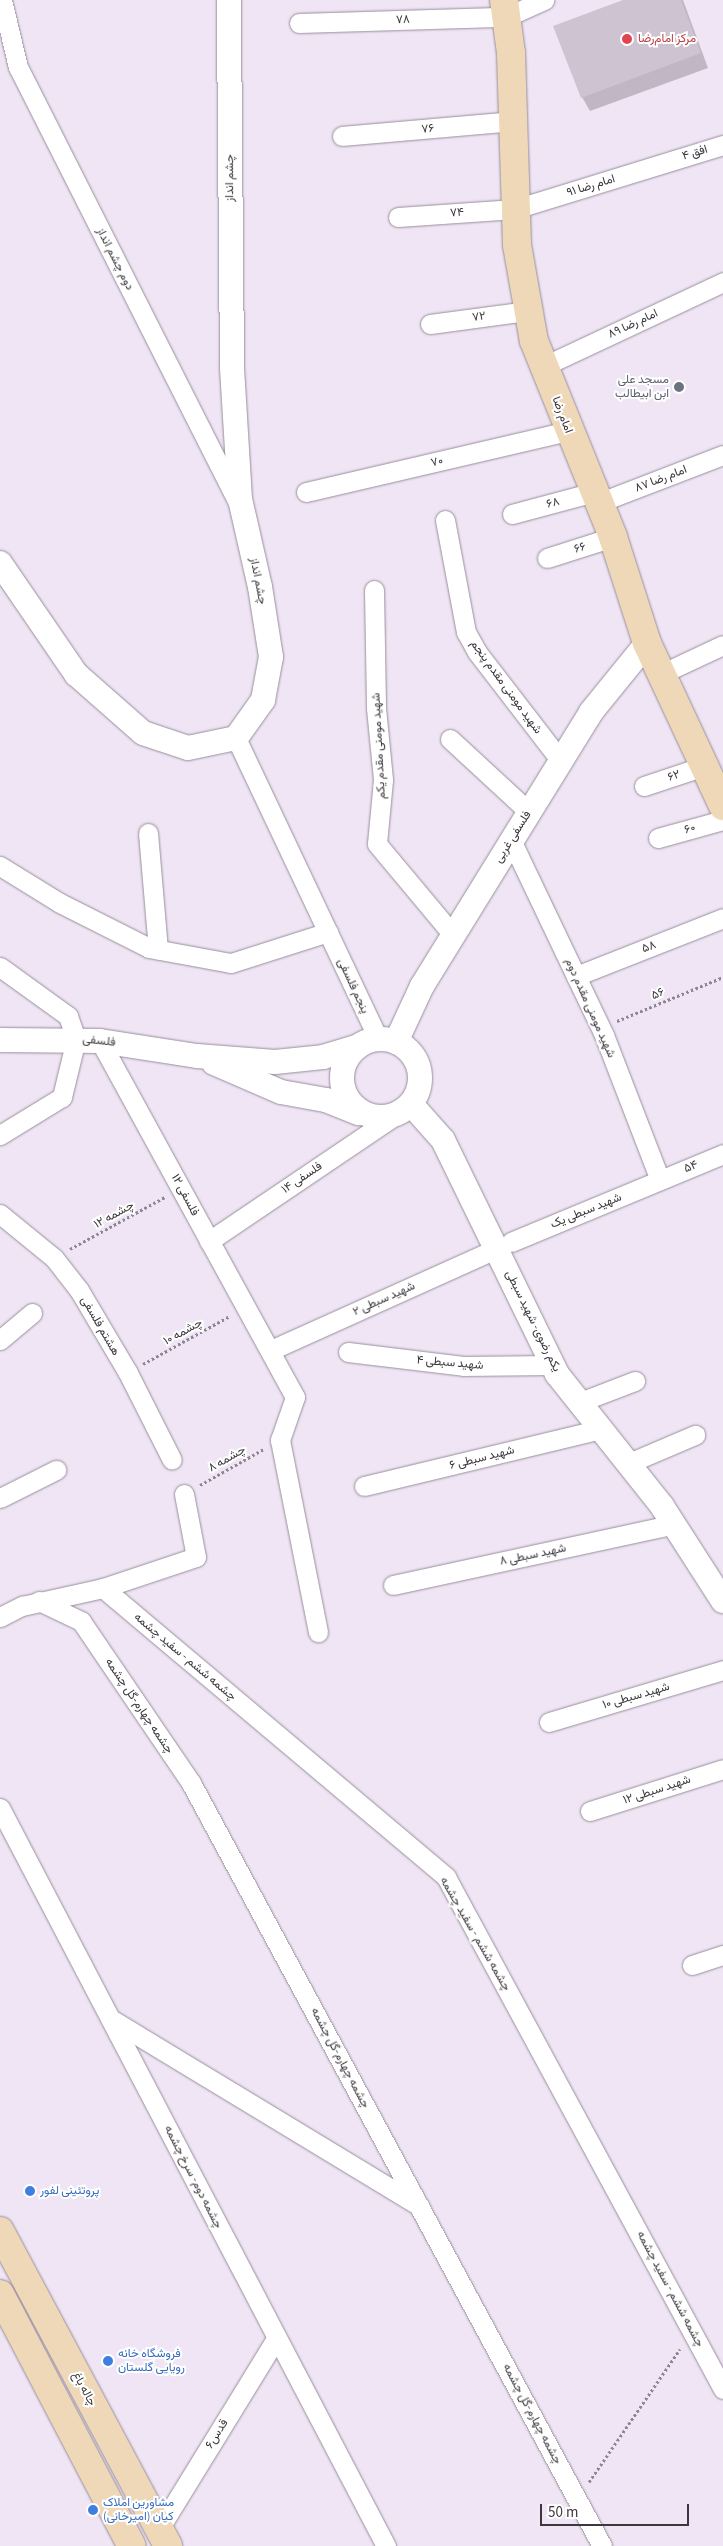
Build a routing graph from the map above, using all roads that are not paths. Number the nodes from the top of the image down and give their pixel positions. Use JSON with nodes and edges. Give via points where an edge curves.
{"nodes":[{"id":1,"x":2,"y":0,"type":"edge"},
{"id":2,"x":229,"y":0,"type":"edge"},
{"id":3,"x":244,"y":0,"type":"edge"},
{"id":4,"x":544,"y":0,"type":"edge"},
{"id":5,"x":505,"y":8,"type":"edge"},
{"id":6,"x":299,"y":23,"type":"dead end"},
{"id":7,"x":231,"y":95,"type":"junction"},
{"id":8,"x":512,"y":122,"type":"junction"},
{"id":9,"x":342,"y":136,"type":"dead end"},
{"id":10,"x":723,"y":145,"type":"edge"},
{"id":11,"x":667,"y":162,"type":"joint"},
{"id":12,"x":516,"y":209,"type":"junction"},
{"id":13,"x":398,"y":217,"type":"dead end"},
{"id":14,"x":723,"y":282,"type":"edge"},
{"id":15,"x":528,"y":311,"type":"junction"},
{"id":16,"x":430,"y":324,"type":"dead end"},
{"id":17,"x":544,"y":366,"type":"junction"},
{"id":18,"x":568,"y":431,"type":"junction"},
{"id":19,"x":723,"y":455,"type":"edge"},
{"id":20,"x":306,"y":492,"type":"dead end"},
{"id":21,"x":596,"y":497,"type":"junction"},
{"id":22,"x":243,"y":513,"type":"junction"},
{"id":23,"x":512,"y":514,"type":"dead end"},
{"id":24,"x":445,"y":520,"type":"dead end"},
{"id":25,"x":613,"y":537,"type":"junction"},
{"id":26,"x":547,"y":558,"type":"dead end"},
{"id":27,"x":0,"y":563,"type":"edge"},
{"id":28,"x":374,"y":590,"type":"dead end"},
{"id":29,"x":648,"y":643,"type":"junction"},
{"id":30,"x":723,"y":645,"type":"edge"},
{"id":31,"x":662,"y":674,"type":"junction"},
{"id":32,"x":236,"y":738,"type":"junction"},
{"id":33,"x":450,"y":739,"type":"dead end"},
{"id":34,"x":560,"y":761,"type":"junction"},
{"id":35,"x":713,"y":773,"type":"edge"},
{"id":36,"x":644,"y":786,"type":"dead end"},
{"id":37,"x":723,"y":806,"type":"edge"},
{"id":38,"x":529,"y":812,"type":"junction"},
{"id":39,"x":723,"y":820,"type":"edge"},
{"id":40,"x":148,"y":833,"type":"dead end"},
{"id":41,"x":658,"y":838,"type":"dead end"},
{"id":42,"x":511,"y":840,"type":"junction"},
{"id":43,"x":0,"y":866,"type":"edge"},
{"id":44,"x":723,"y":918,"type":"edge"},
{"id":45,"x":328,"y":932,"type":"junction"},
{"id":46,"x":453,"y":936,"type":"junction"},
{"id":47,"x":158,"y":950,"type":"junction"},
{"id":48,"x":0,"y":967,"type":"edge"},
{"id":49,"x":576,"y":976,"type":"junction"},
{"id":50,"x":76,"y":1039,"type":"junction"},
{"id":51,"x":0,"y":1040,"type":"edge"},
{"id":52,"x":100,"y":1041,"type":"junction"},
{"id":53,"x":378,"y":1042,"type":"junction"},
{"id":54,"x":197,"y":1056,"type":"junction"},
{"id":55,"x":403,"y":1110,"type":"junction"},
{"id":56,"x":366,"y":1115,"type":"junction"},
{"id":57,"x":0,"y":1135,"type":"edge"},
{"id":58,"x":723,"y":1154,"type":"edge"},
{"id":59,"x":660,"y":1180,"type":"junction"},
{"id":60,"x":0,"y":1214,"type":"edge"},
{"id":61,"x":209,"y":1241,"type":"junction"},
{"id":62,"x":504,"y":1245,"type":"junction"},
{"id":63,"x":32,"y":1313,"type":"dead end"},
{"id":64,"x":0,"y":1340,"type":"edge"},
{"id":65,"x":270,"y":1350,"type":"junction"},
{"id":66,"x":348,"y":1352,"type":"dead end"},
{"id":67,"x":553,"y":1365,"type":"junction"},
{"id":68,"x":634,"y":1381,"type":"dead end"},
{"id":69,"x":580,"y":1402,"type":"junction"},
{"id":70,"x":601,"y":1429,"type":"junction"},
{"id":71,"x":695,"y":1435,"type":"dead end"},
{"id":72,"x":172,"y":1460,"type":"dead end"},
{"id":73,"x":629,"y":1463,"type":"junction"},
{"id":74,"x":56,"y":1470,"type":"dead end"},
{"id":75,"x":364,"y":1486,"type":"dead end"},
{"id":76,"x":184,"y":1494,"type":"road end"},
{"id":77,"x":0,"y":1498,"type":"edge"},
{"id":78,"x":674,"y":1524,"type":"junction"},
{"id":79,"x":393,"y":1585,"type":"dead end"},
{"id":80,"x":103,"y":1588,"type":"junction"},
{"id":81,"x":723,"y":1600,"type":"edge"},
{"id":82,"x":39,"y":1602,"type":"junction"},
{"id":83,"x":0,"y":1617,"type":"edge"},
{"id":84,"x":318,"y":1632,"type":"dead end"},
{"id":85,"x":723,"y":1670,"type":"edge"},
{"id":86,"x":549,"y":1722,"type":"dead end"},
{"id":87,"x":723,"y":1769,"type":"edge"},
{"id":88,"x":0,"y":1808,"type":"edge"},
{"id":89,"x":590,"y":1811,"type":"dead end"},
{"id":90,"x":723,"y":1955,"type":"edge"},
{"id":91,"x":692,"y":1965,"type":"dead end"},
{"id":92,"x":113,"y":2020,"type":"junction"},
{"id":93,"x":420,"y":2206,"type":"junction"},
{"id":94,"x":0,"y":2231,"type":"edge"},
{"id":95,"x":0,"y":2294,"type":"edge"},
{"id":96,"x":276,"y":2339,"type":"junction"},
{"id":97,"x":723,"y":2389,"type":"edge"},
{"id":98,"x":163,"y":2537,"type":"edge"},
{"id":99,"x":132,"y":2546,"type":"edge"},
{"id":100,"x":386,"y":2546,"type":"edge"},
{"id":101,"x":602,"y":2546,"type":"edge"}],
"edges":[{"from":1,"to":22,"type":"street","name":"دوم چشم انداز","via":[[18,67]]},
{"from":2,"to":7,"type":"street","name":"چشم انداز","via":[[227,31]]},
{"from":3,"to":7,"type":"street","name":"چشم انداز","via":[[243,33]]},
{"from":4,"to":5,"type":"street"},
{"from":5,"to":6,"type":"street","name":"۷۸"},
{"from":5,"to":8,"type":"main road","name":"امام رضا","via":[[511,53]]},
{"from":7,"to":22,"type":"street","name":"چشم انداز","via":[[232,367]]},
{"from":8,"to":9,"type":"street","name":"۷۶"},
{"from":8,"to":12,"type":"main road","name":"امام رضا"},
{"from":10,"to":11,"type":"street","name":"افق ۴"},
{"from":11,"to":12,"type":"street","name":"امام رضا ۹۱"},
{"from":12,"to":13,"type":"street","name":"۷۴"},
{"from":12,"to":15,"type":"main road","name":"امام رضا","via":[[517,245]]},
{"from":14,"to":17,"type":"street","name":"امام رضا ۸۹"},
{"from":15,"to":16,"type":"street","name":"۷۲"},
{"from":15,"to":17,"type":"main road","name":"امام رضا","via":[[534,341]]},
{"from":17,"to":18,"type":"main road","name":"امام رضا"},
{"from":18,"to":20,"type":"street","name":"۷۰"},
{"from":18,"to":21,"type":"main road","name":"امام رضا"},
{"from":19,"to":21,"type":"street","name":"امام رضا ۸۷"},
{"from":21,"to":23,"type":"street","name":"۶۸"},
{"from":21,"to":25,"type":"main road","name":"امام رضا"},
{"from":22,"to":32,"type":"street","name":"چشم انداز","via":[[260,587],[271,657],[263,700]]},
{"from":24,"to":34,"type":"street","name":"شهید مومنی مقدم پنجم","via":[[466,632],[477,652]]},
{"from":25,"to":26,"type":"street","name":"۶۶"},
{"from":25,"to":29,"type":"main road","name":"امام رضا"},
{"from":27,"to":32,"type":"street","via":[[76,674],[143,732],[188,748]]},
{"from":28,"to":46,"type":"street","name":"شهید مومنی مقدم یکم","via":[[376,708],[383,780],[377,844]]},
{"from":29,"to":31,"type":"main road","name":"امام رضا"},
{"from":29,"to":34,"type":"street","name":"فلسفی غربی","via":[[591,712]]},
{"from":30,"to":31,"type":"street"},
{"from":31,"to":35,"type":"main road","name":"امام رضا"},
{"from":32,"to":45,"type":"street","name":"پنجم فلسفی"},
{"from":33,"to":38,"type":"street"},
{"from":34,"to":38,"type":"street","name":"فلسفی غربی"},
{"from":35,"to":36,"type":"street","name":"۶۲"},
{"from":35,"to":37,"type":"main road","name":"امام رضا"},
{"from":38,"to":42,"type":"street","name":"فلسفی غربی"},
{"from":39,"to":41,"type":"street","name":"۶۰"},
{"from":40,"to":47,"type":"street"},
{"from":42,"to":46,"type":"street","name":"فلسفی غربی"},
{"from":42,"to":49,"type":"street","name":"شهید مومنی مقدم دوم"},
{"from":43,"to":47,"type":"street","via":[[60,903]]},
{"from":44,"to":49,"type":"street","name":"۵۸"},
{"from":45,"to":47,"type":"street","via":[[231,963]]},
{"from":45,"to":53,"type":"street","name":"پنجم فلسفی"},
{"from":46,"to":53,"type":"street","name":"فلسفی غربی","via":[[422,986]]},
{"from":48,"to":50,"type":"street","via":[[68,1016]]},
{"from":49,"to":59,"type":"street","name":"شهید مومنی مقدم دوم","via":[[601,1028]]},
{"from":50,"to":51,"type":"street","name":"فلسفی"},
{"from":50,"to":52,"type":"street","name":"فلسفی"},
{"from":50,"to":57,"type":"street","via":[[62,1097]]},
{"from":52,"to":54,"type":"street","name":"فلسفی"},
{"from":52,"to":61,"type":"street","name":"۱۲ فلسفی"},
{"from":53,"to":54,"type":"street","via":[[323,1057],[275,1062]]},
{"from":53,"to":55,"type":"street","via":[[410,1051],[419,1066],[420,1087]]},
{"from":53,"to":56,"type":"street","via":[[344,1063],[341,1081],[346,1097]]},
{"from":54,"to":56,"type":"street","via":[[281,1092],[326,1100]]},
{"from":55,"to":56,"type":"street"},
{"from":55,"to":61,"type":"street","name":"۱۴ فلسفی"},
{"from":55,"to":62,"type":"street","name":"یکم رضوی- شهید سبطی","via":[[443,1140]]},
{"from":58,"to":59,"type":"street","name":"۵۴"},
{"from":59,"to":62,"type":"street","name":"شهید سبطی یک"},
{"from":60,"to":72,"type":"street","name":"هشتم فلسفی","via":[[54,1258],[79,1290],[128,1373]]},
{"from":61,"to":65,"type":"street","name":"۱۲ فلسفی"},
{"from":62,"to":65,"type":"street","name":"۲ شهید سبطی"},
{"from":62,"to":67,"type":"street","name":"یکم رضوی- شهید سبطی"},
{"from":63,"to":64,"type":"street"},
{"from":65,"to":84,"type":"street","name":"۱۲ فلسفی","via":[[295,1398],[280,1440]]},
{"from":66,"to":67,"type":"street","name":"۴ شهید سبطی","via":[[463,1366]]},
{"from":67,"to":69,"type":"street","name":"یکم رضوی- شهید سبطی"},
{"from":68,"to":69,"type":"street"},
{"from":69,"to":70,"type":"street","name":"یکم رضوی- شهید سبطی"},
{"from":70,"to":73,"type":"street","name":"یکم رضوی- شهید سبطی"},
{"from":70,"to":75,"type":"street","name":"۶ شهید سبطی"},
{"from":71,"to":73,"type":"street"},
{"from":73,"to":78,"type":"street","name":"یکم رضوی- شهید سبطی"},
{"from":74,"to":77,"type":"street"},
{"from":76,"to":80,"type":"street","via":[[196,1557]]},
{"from":78,"to":79,"type":"street","name":"۸ شهید سبطی"},
{"from":78,"to":81,"type":"street","name":"یکم رضوی- شهید سبطی"},
{"from":80,"to":82,"type":"street"},
{"from":80,"to":97,"type":"street","name":"چشمه ششم - سفید چشمه","via":[[446,1877]]},
{"from":82,"to":83,"type":"street"},
{"from":82,"to":93,"type":"street","name":"چشمه چهارم-گل چشمه","via":[[81,1621],[192,1783]]},
{"from":85,"to":86,"type":"street","name":"۱۰ شهید سبطی"},
{"from":87,"to":89,"type":"street","name":"۱۲ شهید سبطی"},
{"from":88,"to":92,"type":"street","name":"چشمه دوم- سرخ چشمه"},
{"from":90,"to":91,"type":"street"},
{"from":92,"to":93,"type":"street"},
{"from":92,"to":96,"type":"street","name":"چشمه دوم- سرخ چشمه"},
{"from":93,"to":101,"type":"street","name":"چشمه چهارم-گل چشمه"},
{"from":94,"to":98,"type":"main road","name":"چاله باغ"},
{"from":95,"to":99,"type":"main road"},
{"from":96,"to":98,"type":"street","name":"قدس۶"},
{"from":96,"to":100,"type":"street","name":"چشمه دوم- سرخ چشمه"}]}
